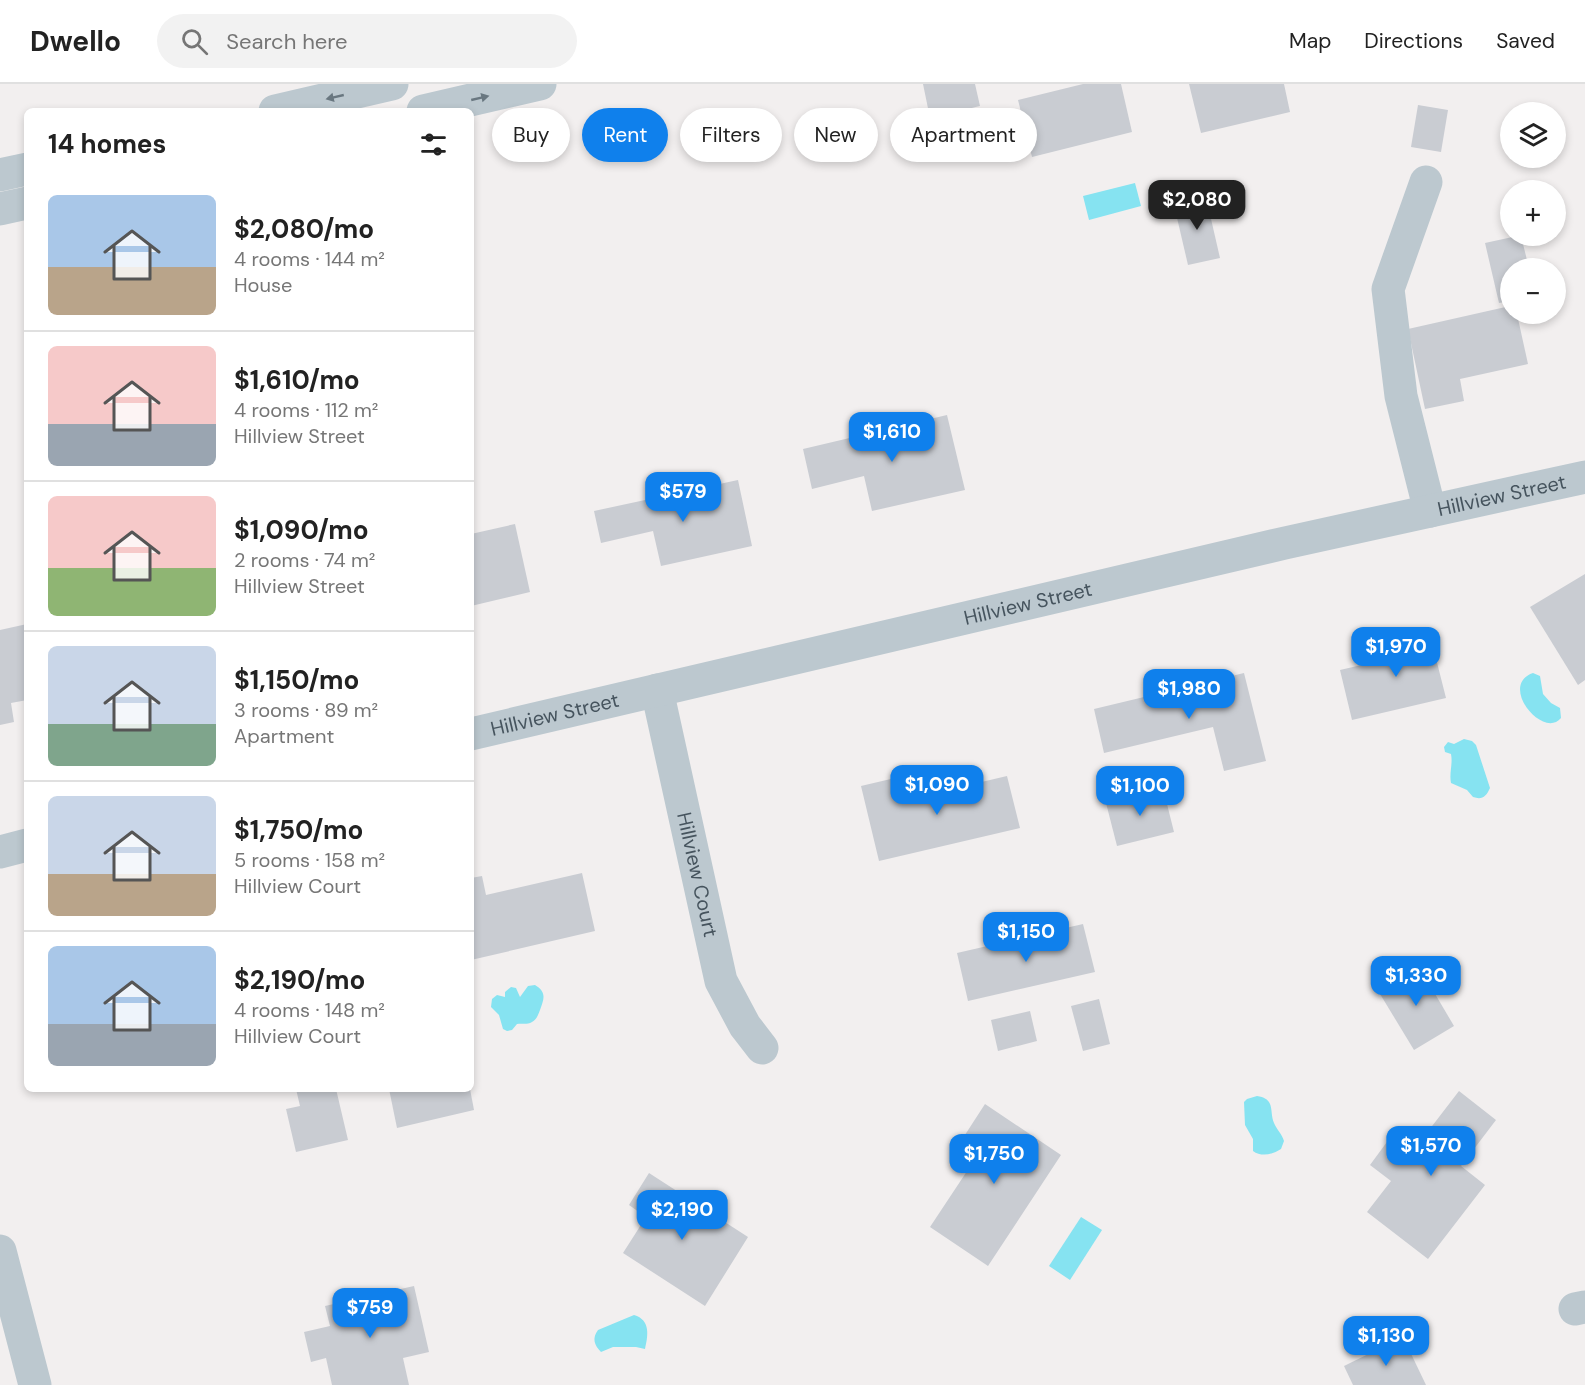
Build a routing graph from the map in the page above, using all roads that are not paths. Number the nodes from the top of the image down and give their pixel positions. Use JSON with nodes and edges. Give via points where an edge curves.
{"nodes":[{"id":1,"x":392,"y":84,"type":"edge"},
{"id":2,"x":540,"y":84,"type":"edge"},
{"id":3,"x":288,"y":108,"type":"edge"},
{"id":4,"x":436,"y":108,"type":"edge"},
{"id":5,"x":24,"y":170,"type":"edge"},
{"id":6,"x":0,"y":175,"type":"edge"},
{"id":7,"x":1426,"y":182,"type":"dead end"},
{"id":8,"x":24,"y":203,"type":"edge"},
{"id":9,"x":0,"y":209,"type":"edge"},
{"id":10,"x":1585,"y":477,"type":"edge"},
{"id":11,"x":1430,"y":511,"type":"junction"},
{"id":12,"x":657,"y":690,"type":"junction"},
{"id":13,"x":474,"y":734,"type":"edge"},
{"id":14,"x":24,"y":846,"type":"edge"},
{"id":15,"x":0,"y":852,"type":"edge"},
{"id":16,"x":762,"y":1048,"type":"dead end"},
{"id":17,"x":0,"y":1251,"type":"edge"},
{"id":18,"x":35,"y":1385,"type":"edge"}],
"edges":[{"from":1,"to":3,"type":"street","one_way":true},
{"from":4,"to":2,"type":"street","one_way":true},
{"from":5,"to":6,"type":"street"},
{"from":7,"to":11,"type":"street","via":[[1388,289],[1401,396]]},
{"from":8,"to":9,"type":"street"},
{"from":10,"to":11,"type":"street","name":"Hillview Street"},
{"from":11,"to":12,"type":"street","name":"Hillview Street"},
{"from":12,"to":13,"type":"street","name":"Hillview Street"},
{"from":12,"to":16,"type":"street","name":"Hillview Court","via":[[722,981],[745,1026]]},
{"from":14,"to":15,"type":"street"},
{"from":17,"to":18,"type":"street"}]}
